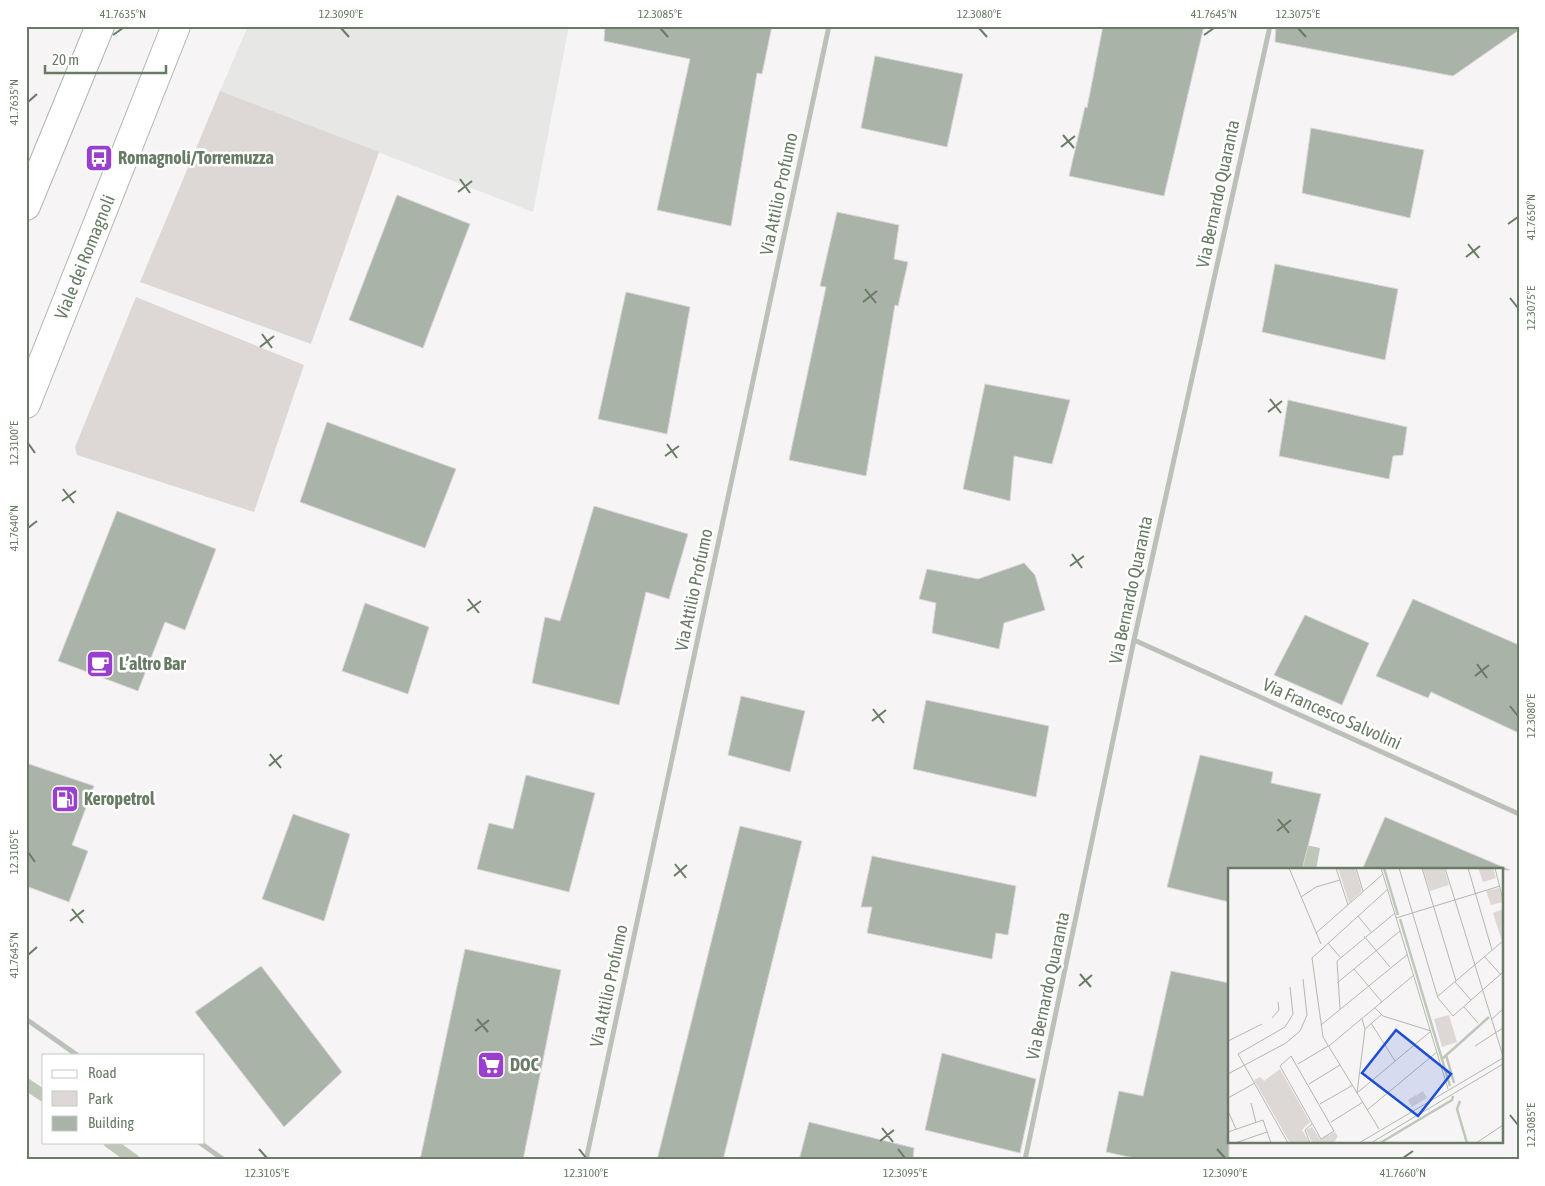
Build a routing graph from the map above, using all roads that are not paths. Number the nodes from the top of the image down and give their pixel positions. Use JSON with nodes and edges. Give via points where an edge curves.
{"nodes":[{"id":1,"x":100,"y":26,"type":"edge"},
{"id":2,"x":176,"y":26,"type":"edge"},
{"id":3,"x":829,"y":26,"type":"edge"},
{"id":4,"x":1270,"y":26,"type":"edge"},
{"id":5,"x":26,"y":206,"type":"edge"},
{"id":6,"x":26,"y":404,"type":"edge"},
{"id":7,"x":1134,"y":640,"type":"junction"},
{"id":8,"x":1519,"y":814,"type":"edge"},
{"id":9,"x":26,"y":1019,"type":"edge"},
{"id":10,"x":76,"y":1054,"type":"edge"},
{"id":11,"x":202,"y":1144,"type":"edge"},
{"id":12,"x":224,"y":1160,"type":"edge"},
{"id":13,"x":586,"y":1160,"type":"edge"},
{"id":14,"x":1025,"y":1160,"type":"edge"}],
"edges":[{"from":1,"to":5,"type":"main road"},
{"from":2,"to":6,"type":"main road","name":"Viale dei Romagnoli"},
{"from":3,"to":13,"type":"street","name":"Via Attilio Profumo"},
{"from":4,"to":7,"type":"street","name":"Via Bernardo Quaranta"},
{"from":7,"to":8,"type":"street","name":"Via Francesco Salvolini"},
{"from":7,"to":14,"type":"street","name":"Via Bernardo Quaranta"},
{"from":9,"to":10,"type":"street"},
{"from":11,"to":12,"type":"street"}]}
